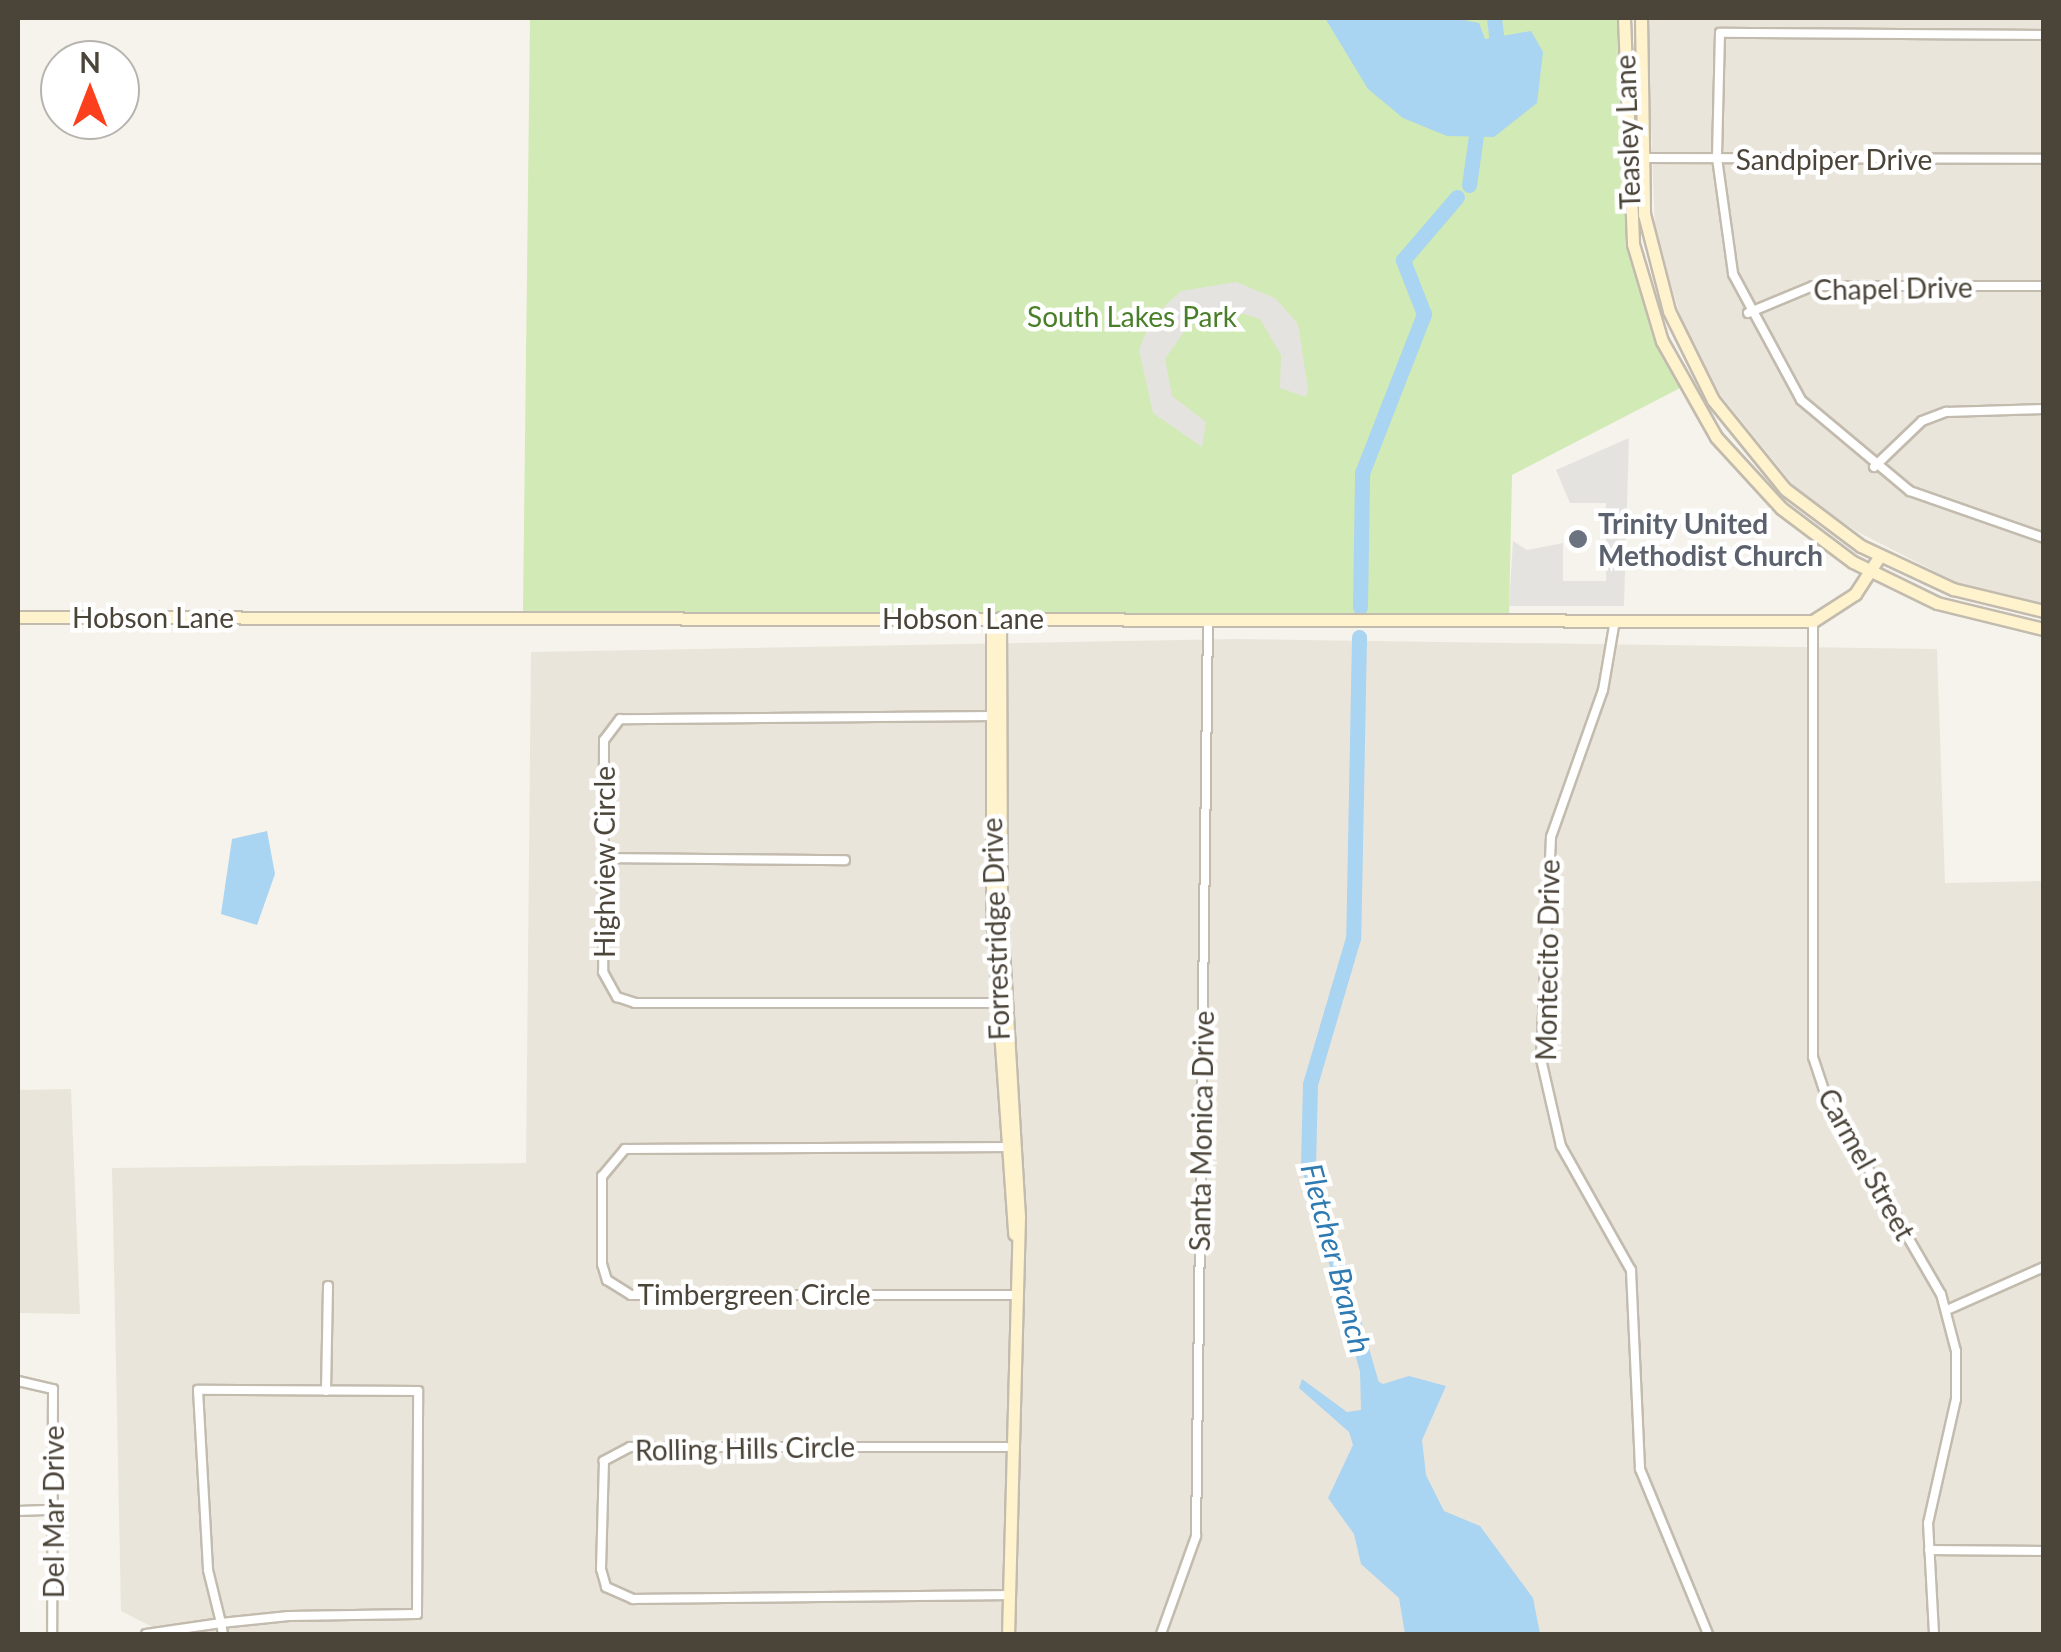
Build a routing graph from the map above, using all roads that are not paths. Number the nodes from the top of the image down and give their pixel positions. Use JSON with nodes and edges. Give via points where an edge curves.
{"nodes":[{"id":1,"x":1624,"y":18,"type":"edge"},
{"id":2,"x":1641,"y":18,"type":"edge"},
{"id":3,"x":2044,"y":35,"type":"edge"},
{"id":4,"x":1624,"y":156,"type":"junction"},
{"id":5,"x":1639,"y":158,"type":"junction"},
{"id":6,"x":1717,"y":158,"type":"junction"},
{"id":7,"x":2044,"y":159,"type":"edge"},
{"id":8,"x":2044,"y":286,"type":"edge"},
{"id":9,"x":1748,"y":313,"type":"junction"},
{"id":10,"x":2044,"y":410,"type":"edge"},
{"id":11,"x":1874,"y":467,"type":"junction"},
{"id":12,"x":2044,"y":538,"type":"edge"},
{"id":13,"x":1879,"y":556,"type":"junction"},
{"id":14,"x":1870,"y":572,"type":"junction"},
{"id":15,"x":2044,"y":611,"type":"edge"},
{"id":16,"x":18,"y":617,"type":"edge"},
{"id":17,"x":996,"y":618,"type":"junction"},
{"id":18,"x":1208,"y":620,"type":"junction"},
{"id":19,"x":1616,"y":620,"type":"junction"},
{"id":20,"x":1814,"y":621,"type":"junction"},
{"id":21,"x":2044,"y":629,"type":"edge"},
{"id":22,"x":995,"y":716,"type":"junction"},
{"id":23,"x":603,"y":858,"type":"junction"},
{"id":24,"x":845,"y":860,"type":"dead end"},
{"id":25,"x":1001,"y":1003,"type":"junction"},
{"id":26,"x":1010,"y":1147,"type":"junction"},
{"id":27,"x":2044,"y":1267,"type":"edge"},
{"id":28,"x":328,"y":1286,"type":"dead end"},
{"id":29,"x":1019,"y":1295,"type":"junction"},
{"id":30,"x":1947,"y":1310,"type":"junction"},
{"id":31,"x":18,"y":1381,"type":"edge"},
{"id":32,"x":326,"y":1392,"type":"junction"},
{"id":33,"x":1006,"y":1447,"type":"junction"},
{"id":34,"x":18,"y":1510,"type":"edge"},
{"id":35,"x":53,"y":1510,"type":"junction"},
{"id":36,"x":1929,"y":1550,"type":"junction"},
{"id":37,"x":2044,"y":1551,"type":"edge"},
{"id":38,"x":1011,"y":1595,"type":"junction"},
{"id":39,"x":221,"y":1623,"type":"junction"},
{"id":40,"x":52,"y":1634,"type":"edge"},
{"id":41,"x":146,"y":1634,"type":"edge"},
{"id":42,"x":223,"y":1634,"type":"edge"},
{"id":43,"x":1008,"y":1634,"type":"edge"},
{"id":44,"x":1161,"y":1634,"type":"edge"},
{"id":45,"x":1708,"y":1634,"type":"edge"},
{"id":46,"x":1934,"y":1634,"type":"edge"}],
"edges":[{"from":1,"to":4,"type":"street","name":"Teasley Lane"},
{"from":2,"to":5,"type":"street","name":"Teasley Lane"},
{"from":3,"to":6,"type":"street","via":[[1720,33]]},
{"from":4,"to":5,"type":"street","name":"Sandpiper Drive"},
{"from":4,"to":14,"type":"street","name":"Teasley Lane","via":[[1640,273],[1684,386],[1781,508]]},
{"from":5,"to":6,"type":"street","name":"Sandpiper Drive"},
{"from":5,"to":13,"type":"street","name":"Teasley Lane","via":[[1663,294],[1713,400],[1785,489]]},
{"from":6,"to":7,"type":"street","name":"Sandpiper Drive"},
{"from":6,"to":9,"type":"street","via":[[1720,226]]},
{"from":8,"to":9,"type":"street","name":"Chapel Drive","via":[[1813,286]]},
{"from":9,"to":11,"type":"street","via":[[1801,400]]},
{"from":10,"to":11,"type":"street","via":[[1946,412],[1922,421]]},
{"from":11,"to":12,"type":"street","via":[[1953,512]]},
{"from":13,"to":14,"type":"street"},
{"from":13,"to":15,"type":"street","name":"Teasley Lane","via":[[1978,598]]},
{"from":14,"to":20,"type":"street","via":[[1835,612]]},
{"from":14,"to":21,"type":"street","name":"Teasley Lane","via":[[1963,611]]},
{"from":16,"to":17,"type":"street","name":"Hobson Lane"},
{"from":17,"to":18,"type":"street","name":"Hobson Lane"},
{"from":17,"to":22,"type":"street","name":"Forrestridge Drive"},
{"from":18,"to":19,"type":"street","name":"Hobson Lane"},
{"from":18,"to":44,"type":"street","name":"Santa Monica Drive","via":[[1196,1536]]},
{"from":19,"to":20,"type":"street","name":"Hobson Lane"},
{"from":19,"to":45,"type":"street","name":"Montecito Drive","via":[[1603,690],[1551,836],[1541,1059],[1562,1146],[1631,1270],[1640,1469]]},
{"from":20,"to":30,"type":"street","name":"Carmel Street","via":[[1813,1057]]},
{"from":22,"to":23,"type":"street","name":"Highview Circle","via":[[620,719],[604,740]]},
{"from":22,"to":25,"type":"street","name":"Forrestridge Drive"},
{"from":23,"to":24,"type":"street"},
{"from":23,"to":25,"type":"street","name":"Highview Circle","via":[[603,972],[626,1002]]},
{"from":25,"to":26,"type":"street","name":"Forrestridge Drive"},
{"from":26,"to":29,"type":"street","name":"Forrestridge Drive"},
{"from":26,"to":29,"type":"street","name":"Timbergreen Circle","via":[[624,1149],[602,1176],[602,1264],[607,1280],[631,1295]]},
{"from":27,"to":30,"type":"street"},
{"from":28,"to":32,"type":"street"},
{"from":29,"to":33,"type":"street","name":"Forrestridge Drive"},
{"from":30,"to":36,"type":"street","name":"Carmel Street","via":[[1956,1398],[1932,1493]]},
{"from":31,"to":35,"type":"street","name":"Del Mar Drive","via":[[53,1388]]},
{"from":32,"to":39,"type":"street","via":[[198,1390],[208,1570]]},
{"from":32,"to":39,"type":"street","via":[[418,1391],[417,1614]]},
{"from":33,"to":38,"type":"street","name":"Forrestridge Drive"},
{"from":33,"to":38,"type":"street","name":"Rolling Hills Circle","via":[[630,1447],[604,1462],[601,1569],[606,1588],[634,1599]]},
{"from":34,"to":35,"type":"street"},
{"from":35,"to":40,"type":"street","name":"Del Mar Drive"},
{"from":36,"to":37,"type":"street"},
{"from":36,"to":46,"type":"street","name":"Carmel Street"},
{"from":38,"to":43,"type":"street","name":"Forrestridge Drive"},
{"from":39,"to":41,"type":"street"},
{"from":39,"to":42,"type":"street"}]}
